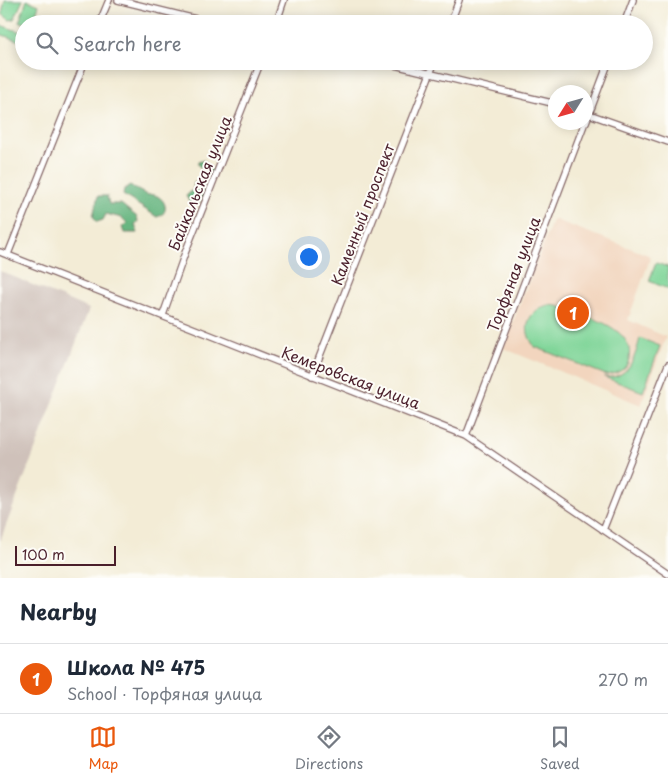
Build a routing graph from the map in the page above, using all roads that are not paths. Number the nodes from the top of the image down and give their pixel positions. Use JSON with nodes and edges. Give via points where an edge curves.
{"nodes":[{"id":1,"x":109,"y":0,"type":"edge"},
{"id":2,"x":118,"y":0,"type":"edge"},
{"id":3,"x":284,"y":0,"type":"edge"},
{"id":4,"x":459,"y":0,"type":"edge"},
{"id":5,"x":633,"y":0,"type":"edge"},
{"id":6,"x":103,"y":15,"type":"edge"},
{"id":7,"x":179,"y":15,"type":"edge"},
{"id":8,"x":279,"y":15,"type":"edge"},
{"id":9,"x":453,"y":15,"type":"edge"},
{"id":10,"x":627,"y":15,"type":"edge"},
{"id":11,"x":80,"y":70,"type":"edge"},
{"id":12,"x":257,"y":70,"type":"edge"},
{"id":13,"x":414,"y":70,"type":"edge"},
{"id":14,"x":432,"y":70,"type":"edge"},
{"id":15,"x":605,"y":70,"type":"edge"},
{"id":16,"x":430,"y":74,"type":"junction"},
{"id":17,"x":593,"y":99,"type":"edge"},
{"id":18,"x":548,"y":102,"type":"edge"},
{"id":19,"x":593,"y":115,"type":"edge"},
{"id":20,"x":582,"y":130,"type":"edge"},
{"id":21,"x":667,"y":140,"type":"edge"},
{"id":22,"x":0,"y":252,"type":"edge"},
{"id":23,"x":8,"y":254,"type":"junction"},
{"id":24,"x":163,"y":315,"type":"junction"},
{"id":25,"x":668,"y":366,"type":"edge"},
{"id":26,"x":312,"y":376,"type":"junction"},
{"id":27,"x":466,"y":436,"type":"junction"},
{"id":28,"x":604,"y":530,"type":"junction"},
{"id":29,"x":668,"y":574,"type":"edge"}],
"edges":[{"from":1,"to":6,"type":"street"},
{"from":2,"to":7,"type":"street"},
{"from":3,"to":8,"type":"street"},
{"from":4,"to":9,"type":"street"},
{"from":5,"to":10,"type":"street"},
{"from":11,"to":23,"type":"street"},
{"from":12,"to":24,"type":"street","name":"Байкальская улица"},
{"from":13,"to":16,"type":"street"},
{"from":14,"to":16,"type":"street","name":"Каменный проспект"},
{"from":15,"to":17,"type":"street","name":"Торфяная улица"},
{"from":16,"to":18,"type":"street"},
{"from":16,"to":26,"type":"street","name":"Каменный проспект"},
{"from":19,"to":21,"type":"street"},
{"from":20,"to":27,"type":"street","name":"Торфяная улица"},
{"from":22,"to":23,"type":"street","name":"Кемеровская улица"},
{"from":23,"to":24,"type":"street","name":"Кемеровская улица"},
{"from":24,"to":26,"type":"street","name":"Кемеровская улица"},
{"from":25,"to":28,"type":"street"},
{"from":26,"to":27,"type":"street","name":"Кемеровская улица"},
{"from":27,"to":28,"type":"street","name":"Кемеровская улица"},
{"from":28,"to":29,"type":"street","name":"Кемеровская улица"}]}
